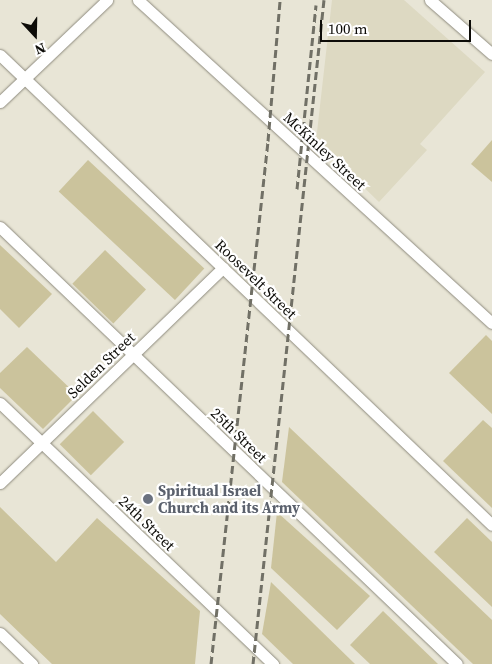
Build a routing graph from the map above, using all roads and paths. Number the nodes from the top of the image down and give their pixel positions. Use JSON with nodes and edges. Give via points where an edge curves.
{"nodes":[{"id":1,"x":107,"y":0,"type":"edge"},
{"id":2,"x":138,"y":0,"type":"edge"},
{"id":3,"x":430,"y":0,"type":"edge"},
{"id":4,"x":492,"y":54,"type":"edge"},
{"id":5,"x":0,"y":55,"type":"edge"},
{"id":6,"x":25,"y":78,"type":"junction"},
{"id":7,"x":0,"y":102,"type":"edge"},
{"id":8,"x":0,"y":227,"type":"edge"},
{"id":9,"x":224,"y":268,"type":"junction"},
{"id":10,"x":492,"y":323,"type":"edge"},
{"id":11,"x":134,"y":355,"type":"junction"},
{"id":12,"x":0,"y":403,"type":"edge"},
{"id":13,"x":42,"y":443,"type":"junction"},
{"id":14,"x":0,"y":484,"type":"edge"},
{"id":15,"x":492,"y":525,"type":"edge"},
{"id":16,"x":0,"y":633,"type":"edge"},
{"id":17,"x":32,"y":664,"type":"edge"},
{"id":18,"x":273,"y":664,"type":"edge"},
{"id":19,"x":457,"y":664,"type":"edge"}],
"edges":[{"from":1,"to":6,"type":"street"},
{"from":2,"to":10,"type":"street","name":"McKinley Street"},
{"from":3,"to":4,"type":"street"},
{"from":5,"to":6,"type":"street","name":"Roosevelt Street"},
{"from":6,"to":7,"type":"street"},
{"from":6,"to":9,"type":"street","name":"Roosevelt Street"},
{"from":8,"to":11,"type":"street","name":"25th Street"},
{"from":9,"to":11,"type":"street","name":"Selden Street"},
{"from":9,"to":15,"type":"street","name":"Roosevelt Street"},
{"from":11,"to":13,"type":"street","name":"Selden Street"},
{"from":11,"to":19,"type":"street","name":"25th Street"},
{"from":12,"to":13,"type":"street","name":"24th Street"},
{"from":13,"to":14,"type":"street","name":"Selden Street"},
{"from":13,"to":18,"type":"street","name":"24th Street"},
{"from":16,"to":17,"type":"street"}]}
